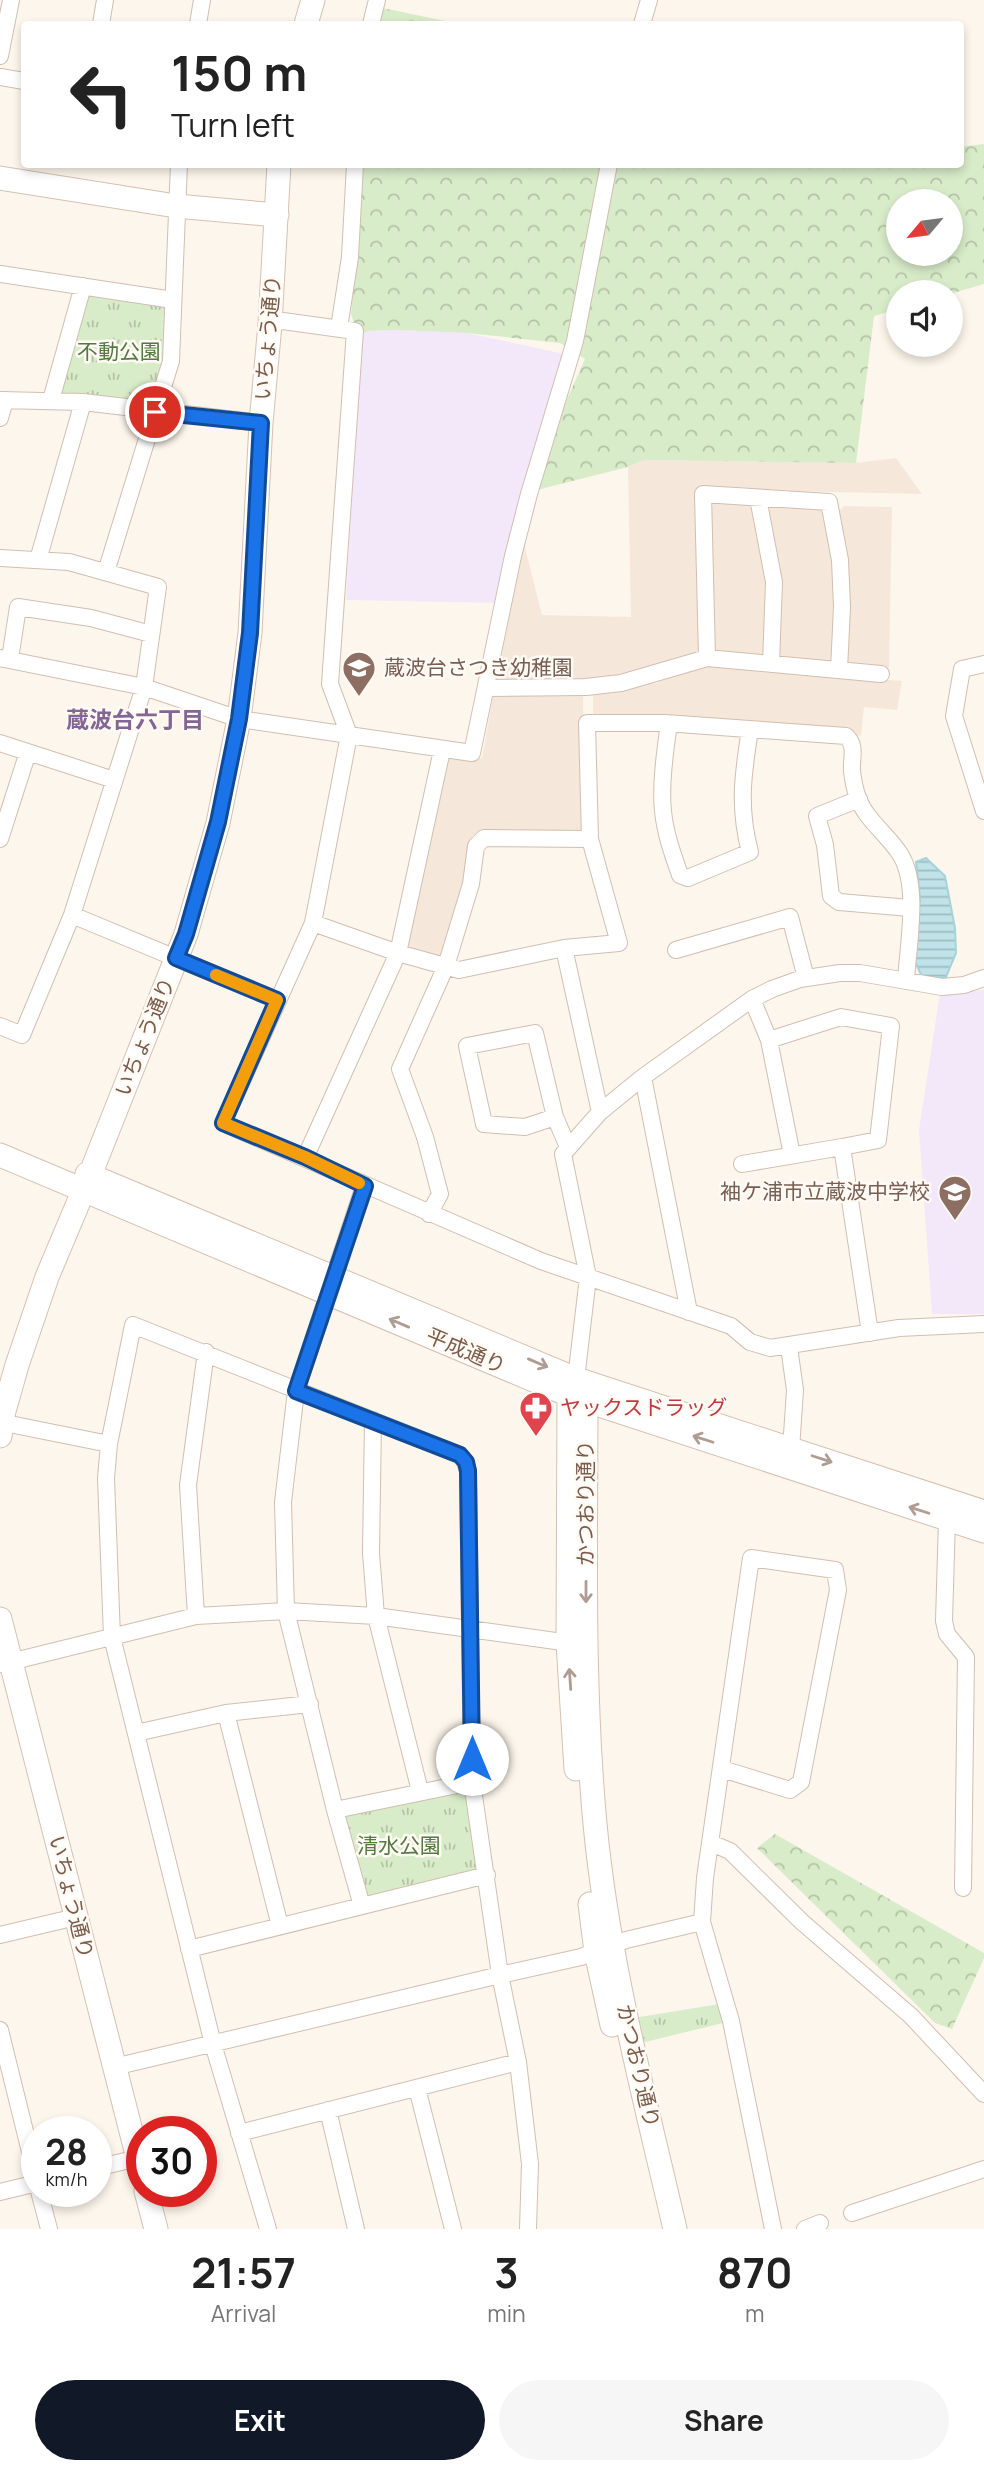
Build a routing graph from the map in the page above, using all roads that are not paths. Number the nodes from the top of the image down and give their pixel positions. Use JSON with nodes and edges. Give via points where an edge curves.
{"nodes":[{"id":1,"x":105,"y":0,"type":"edge"},
{"id":2,"x":202,"y":0,"type":"edge"},
{"id":3,"x":313,"y":0,"type":"edge"},
{"id":4,"x":377,"y":0,"type":"edge"},
{"id":5,"x":649,"y":0,"type":"edge"},
{"id":6,"x":7,"y":4,"type":"edge"},
{"id":7,"x":102,"y":21,"type":"edge"},
{"id":8,"x":198,"y":21,"type":"edge"},
{"id":9,"x":307,"y":21,"type":"edge"},
{"id":10,"x":372,"y":21,"type":"edge"},
{"id":11,"x":643,"y":21,"type":"edge"},
{"id":12,"x":0,"y":56,"type":"edge"},
{"id":13,"x":0,"y":77,"type":"edge"},
{"id":14,"x":21,"y":80,"type":"edge"},
{"id":15,"x":179,"y":168,"type":"edge"},
{"id":16,"x":279,"y":168,"type":"edge"},
{"id":17,"x":355,"y":168,"type":"edge"},
{"id":18,"x":608,"y":168,"type":"edge"},
{"id":19,"x":0,"y":178,"type":"edge"},
{"id":20,"x":176,"y":206,"type":"junction"},
{"id":21,"x":276,"y":215,"type":"junction"},
{"id":22,"x":0,"y":274,"type":"edge"},
{"id":23,"x":83,"y":286,"type":"junction"},
{"id":24,"x":173,"y":300,"type":"junction"},
{"id":25,"x":270,"y":324,"type":"junction"},
{"id":26,"x":339,"y":328,"type":"junction"},
{"id":27,"x":3,"y":400,"type":"edge"},
{"id":28,"x":51,"y":400,"type":"junction"},
{"id":29,"x":83,"y":402,"type":"junction"},
{"id":30,"x":155,"y":412,"type":"junction"},
{"id":31,"x":0,"y":418,"type":"edge"},
{"id":32,"x":261,"y":423,"type":"junction"},
{"id":33,"x":758,"y":498,"type":"junction"},
{"id":34,"x":0,"y":558,"type":"edge"},
{"id":35,"x":38,"y":560,"type":"junction"},
{"id":36,"x":106,"y":572,"type":"junction"},
{"id":37,"x":150,"y":634,"type":"junction"},
{"id":38,"x":707,"y":658,"type":"junction"},
{"id":39,"x":5,"y":659,"type":"edge"},
{"id":40,"x":771,"y":664,"type":"junction"},
{"id":41,"x":984,"y":664,"type":"edge"},
{"id":42,"x":839,"y":670,"type":"junction"},
{"id":43,"x":881,"y":674,"type":"dead end"},
{"id":44,"x":144,"y":687,"type":"junction"},
{"id":45,"x":487,"y":688,"type":"junction"},
{"id":46,"x":239,"y":719,"type":"junction"},
{"id":47,"x":669,"y":724,"type":"junction"},
{"id":48,"x":750,"y":729,"type":"junction"},
{"id":49,"x":349,"y":735,"type":"junction"},
{"id":50,"x":0,"y":743,"type":"edge"},
{"id":51,"x":442,"y":750,"type":"junction"},
{"id":52,"x":28,"y":752,"type":"junction"},
{"id":53,"x":114,"y":780,"type":"junction"},
{"id":54,"x":981,"y":790,"type":"edge"},
{"id":55,"x":859,"y":799,"type":"junction"},
{"id":56,"x":984,"y":811,"type":"edge"},
{"id":57,"x":0,"y":839,"type":"edge"},
{"id":58,"x":590,"y":839,"type":"junction"},
{"id":59,"x":910,"y":908,"type":"junction"},
{"id":60,"x":72,"y":915,"type":"junction"},
{"id":61,"x":313,"y":923,"type":"junction"},
{"id":62,"x":564,"y":948,"type":"junction"},
{"id":63,"x":676,"y":950,"type":"dead end"},
{"id":64,"x":398,"y":953,"type":"junction"},
{"id":65,"x":176,"y":958,"type":"junction"},
{"id":66,"x":446,"y":966,"type":"junction"},
{"id":67,"x":806,"y":978,"type":"junction"},
{"id":68,"x":984,"y":978,"type":"edge"},
{"id":69,"x":906,"y":981,"type":"junction"},
{"id":70,"x":752,"y":999,"type":"junction"},
{"id":71,"x":277,"y":1000,"type":"junction"},
{"id":72,"x":0,"y":1026,"type":"edge"},
{"id":73,"x":769,"y":1040,"type":"junction"},
{"id":74,"x":643,"y":1077,"type":"junction"},
{"id":75,"x":600,"y":1112,"type":"junction"},
{"id":76,"x":555,"y":1117,"type":"junction"},
{"id":77,"x":0,"y":1138,"type":"edge"},
{"id":78,"x":568,"y":1147,"type":"junction"},
{"id":79,"x":842,"y":1147,"type":"junction"},
{"id":80,"x":0,"y":1155,"type":"edge"},
{"id":81,"x":792,"y":1155,"type":"junction"},
{"id":82,"x":305,"y":1157,"type":"junction"},
{"id":83,"x":743,"y":1164,"type":"dead end"},
{"id":84,"x":87,"y":1182,"type":"junction"},
{"id":85,"x":365,"y":1186,"type":"junction"},
{"id":86,"x":429,"y":1214,"type":"junction"},
{"id":87,"x":587,"y":1277,"type":"junction"},
{"id":88,"x":332,"y":1286,"type":"junction"},
{"id":89,"x":689,"y":1312,"type":"junction"},
{"id":90,"x":984,"y":1325,"type":"edge"},
{"id":91,"x":870,"y":1333,"type":"junction"},
{"id":92,"x":789,"y":1347,"type":"junction"},
{"id":93,"x":206,"y":1352,"type":"junction"},
{"id":94,"x":296,"y":1391,"type":"junction"},
{"id":95,"x":577,"y":1391,"type":"junction"},
{"id":96,"x":373,"y":1420,"type":"junction"},
{"id":97,"x":0,"y":1427,"type":"edge"},
{"id":98,"x":109,"y":1444,"type":"junction"},
{"id":99,"x":791,"y":1449,"type":"junction"},
{"id":100,"x":984,"y":1513,"type":"edge"},
{"id":101,"x":947,"y":1519,"type":"junction"},
{"id":102,"x":984,"y":1531,"type":"edge"},
{"id":103,"x":286,"y":1611,"type":"junction"},
{"id":104,"x":196,"y":1616,"type":"junction"},
{"id":105,"x":376,"y":1616,"type":"junction"},
{"id":106,"x":0,"y":1619,"type":"edge"},
{"id":107,"x":471,"y":1628,"type":"junction"},
{"id":108,"x":112,"y":1637,"type":"junction"},
{"id":109,"x":577,"y":1644,"type":"junction"},
{"id":110,"x":5,"y":1663,"type":"edge"},
{"id":111,"x":310,"y":1704,"type":"junction"},
{"id":112,"x":226,"y":1713,"type":"junction"},
{"id":113,"x":136,"y":1733,"type":"junction"},
{"id":114,"x":722,"y":1769,"type":"junction"},
{"id":115,"x":472,"y":1782,"type":"junction"},
{"id":116,"x":420,"y":1791,"type":"junction"},
{"id":117,"x":335,"y":1810,"type":"junction"},
{"id":118,"x":711,"y":1843,"type":"junction"},
{"id":119,"x":487,"y":1875,"type":"junction"},
{"id":120,"x":963,"y":1888,"type":"dead end"},
{"id":121,"x":362,"y":1906,"type":"junction"},
{"id":122,"x":76,"y":1917,"type":"junction"},
{"id":123,"x":702,"y":1922,"type":"junction"},
{"id":124,"x":280,"y":1926,"type":"junction"},
{"id":125,"x":0,"y":1935,"type":"edge"},
{"id":126,"x":189,"y":1949,"type":"junction"},
{"id":127,"x":604,"y":1949,"type":"junction"},
{"id":128,"x":500,"y":1975,"type":"junction"},
{"id":129,"x":0,"y":2029,"type":"edge"},
{"id":130,"x":213,"y":2044,"type":"junction"},
{"id":131,"x":518,"y":2062,"type":"junction"},
{"id":132,"x":114,"y":2067,"type":"junction"},
{"id":133,"x":417,"y":2088,"type":"junction"},
{"id":134,"x":984,"y":2094,"type":"edge"},
{"id":135,"x":328,"y":2110,"type":"junction"},
{"id":136,"x":21,"y":2116,"type":"edge"},
{"id":137,"x":127,"y":2116,"type":"edge"},
{"id":138,"x":239,"y":2133,"type":"junction"},
{"id":139,"x":984,"y":2169,"type":"edge"},
{"id":140,"x":21,"y":2186,"type":"edge"},
{"id":141,"x":0,"y":2192,"type":"edge"},
{"id":142,"x":44,"y":2207,"type":"edge"},
{"id":143,"x":150,"y":2207,"type":"edge"},
{"id":144,"x":852,"y":2213,"type":"dead end"},
{"id":145,"x":49,"y":2229,"type":"edge"},
{"id":146,"x":156,"y":2229,"type":"edge"},
{"id":147,"x":268,"y":2229,"type":"edge"},
{"id":148,"x":356,"y":2229,"type":"edge"},
{"id":149,"x":453,"y":2229,"type":"edge"},
{"id":150,"x":528,"y":2229,"type":"edge"},
{"id":151,"x":659,"y":2229,"type":"edge"},
{"id":152,"x":675,"y":2229,"type":"edge"},
{"id":153,"x":773,"y":2229,"type":"edge"}],
"edges":[{"from":1,"to":7,"type":"street"},
{"from":2,"to":8,"type":"street"},
{"from":3,"to":9,"type":"street"},
{"from":4,"to":10,"type":"street"},
{"from":5,"to":11,"type":"street"},
{"from":6,"to":12,"type":"street"},
{"from":13,"to":14,"type":"street"},
{"from":15,"to":20,"type":"street"},
{"from":16,"to":21,"type":"street","name":"いちょう通り"},
{"from":17,"to":26,"type":"street","via":[[350,257]]},
{"from":18,"to":45,"type":"street","via":[[575,341],[519,532]]},
{"from":19,"to":20,"type":"street"},
{"from":20,"to":21,"type":"street"},
{"from":20,"to":24,"type":"street"},
{"from":21,"to":25,"type":"street","name":"いちょう通り"},
{"from":22,"to":23,"type":"street"},
{"from":23,"to":24,"type":"street"},
{"from":23,"to":28,"type":"street"},
{"from":24,"to":30,"type":"street","via":[[170,362]]},
{"from":25,"to":26,"type":"street","via":[[283,321]]},
{"from":25,"to":32,"type":"street","name":"いちょう通り"},
{"from":26,"to":49,"type":"street","via":[[355,331],[330,684]]},
{"from":27,"to":28,"type":"street"},
{"from":27,"to":31,"type":"street"},
{"from":28,"to":29,"type":"street"},
{"from":29,"to":30,"type":"street"},
{"from":29,"to":35,"type":"street"},
{"from":30,"to":32,"type":"street"},
{"from":30,"to":36,"type":"street"},
{"from":32,"to":46,"type":"street","name":"いちょう通り","via":[[250,633]]},
{"from":33,"to":38,"type":"street","via":[[703,494]]},
{"from":33,"to":40,"type":"street","via":[[774,582]]},
{"from":33,"to":42,"type":"street","via":[[829,502],[840,560]]},
{"from":34,"to":35,"type":"street"},
{"from":35,"to":36,"type":"street"},
{"from":36,"to":37,"type":"street","via":[[158,587]]},
{"from":37,"to":39,"type":"street","via":[[91,618],[18,607]]},
{"from":37,"to":44,"type":"street"},
{"from":38,"to":40,"type":"street"},
{"from":38,"to":45,"type":"street","via":[[621,683]]},
{"from":39,"to":44,"type":"street"},
{"from":40,"to":42,"type":"street"},
{"from":41,"to":54,"type":"street","via":[[962,669],[954,716]]},
{"from":42,"to":43,"type":"street"},
{"from":44,"to":46,"type":"street"},
{"from":44,"to":53,"type":"street"},
{"from":45,"to":51,"type":"street","via":[[472,753]]},
{"from":46,"to":49,"type":"street"},
{"from":46,"to":65,"type":"street","name":"いちょう通り","via":[[218,822]]},
{"from":47,"to":48,"type":"street"},
{"from":47,"to":48,"type":"street","via":[[663,811],[680,875],[688,878],[750,852],[741,786]]},
{"from":47,"to":58,"type":"street","via":[[587,723]]},
{"from":48,"to":55,"type":"street","via":[[846,736],[853,750]]},
{"from":49,"to":51,"type":"street"},
{"from":49,"to":61,"type":"street"},
{"from":50,"to":52,"type":"street"},
{"from":51,"to":64,"type":"street"},
{"from":52,"to":53,"type":"street"},
{"from":52,"to":57,"type":"street"},
{"from":53,"to":60,"type":"street"},
{"from":54,"to":56,"type":"street"},
{"from":55,"to":59,"type":"street","via":[[906,867]]},
{"from":55,"to":59,"type":"street","via":[[817,816],[831,896],[839,902]]},
{"from":58,"to":62,"type":"street","via":[[619,943]]},
{"from":58,"to":66,"type":"street","via":[[484,838],[475,846],[471,884]]},
{"from":59,"to":69,"type":"street"},
{"from":60,"to":65,"type":"street"},
{"from":60,"to":72,"type":"street","via":[[22,1035]]},
{"from":61,"to":64,"type":"street"},
{"from":61,"to":71,"type":"street"},
{"from":62,"to":66,"type":"street","via":[[468,969]]},
{"from":62,"to":75,"type":"street"},
{"from":63,"to":67,"type":"street","via":[[790,917]]},
{"from":64,"to":66,"type":"street"},
{"from":64,"to":82,"type":"street"},
{"from":65,"to":71,"type":"street"},
{"from":65,"to":84,"type":"street","name":"いちょう通り"},
{"from":66,"to":86,"type":"street","via":[[400,1069],[440,1194]]},
{"from":67,"to":69,"type":"street","via":[[860,973]]},
{"from":67,"to":70,"type":"street"},
{"from":68,"to":69,"type":"street","via":[[942,987]]},
{"from":70,"to":73,"type":"street"},
{"from":70,"to":74,"type":"street"},
{"from":71,"to":82,"type":"street","via":[[223,1123]]},
{"from":73,"to":79,"type":"street","via":[[841,1017],[891,1026],[878,1140]]},
{"from":73,"to":81,"type":"street"},
{"from":74,"to":75,"type":"street"},
{"from":74,"to":89,"type":"street"},
{"from":75,"to":78,"type":"street"},
{"from":76,"to":76,"type":"street","via":[[535,1032],[467,1046],[484,1124],[524,1127]]},
{"from":76,"to":78,"type":"street"},
{"from":77,"to":84,"type":"street","name":"平成通り"},
{"from":78,"to":87,"type":"street","via":[[563,1154]]},
{"from":79,"to":81,"type":"street"},
{"from":79,"to":91,"type":"street"},
{"from":80,"to":84,"type":"street","name":"平成通り"},
{"from":81,"to":83,"type":"street"},
{"from":82,"to":85,"type":"street"},
{"from":84,"to":88,"type":"street","name":"平成通り"},
{"from":84,"to":97,"type":"street","name":"いちょう通り","via":[[47,1277]]},
{"from":85,"to":86,"type":"street"},
{"from":85,"to":88,"type":"street"},
{"from":86,"to":87,"type":"street"},
{"from":87,"to":89,"type":"street"},
{"from":87,"to":95,"type":"street"},
{"from":88,"to":94,"type":"street"},
{"from":88,"to":95,"type":"street","name":"平成通り"},
{"from":89,"to":92,"type":"street","via":[[731,1326],[750,1342]]},
{"from":90,"to":91,"type":"street"},
{"from":91,"to":92,"type":"street"},
{"from":92,"to":99,"type":"street","via":[[795,1390]]},
{"from":93,"to":94,"type":"street"},
{"from":93,"to":98,"type":"street","via":[[133,1325]]},
{"from":93,"to":104,"type":"street","via":[[188,1485]]},
{"from":94,"to":96,"type":"street"},
{"from":94,"to":103,"type":"street","via":[[283,1502]]},
{"from":95,"to":99,"type":"street","name":"平成通り"},
{"from":101,"to":95,"type":"street","name":"平成通り","one_way":true},
{"from":95,"to":109,"type":"street","name":"かつおり通り"},
{"from":96,"to":105,"type":"street","via":[[371,1553]]},
{"from":96,"to":107,"type":"street","via":[[460,1455],[466,1462]]},
{"from":97,"to":98,"type":"street"},
{"from":98,"to":108,"type":"street","via":[[106,1478]]},
{"from":99,"to":100,"type":"street","name":"平成通り","one_way":true},
{"from":101,"to":102,"type":"street","name":"平成通り"},
{"from":101,"to":120,"type":"street","via":[[944,1621],[947,1634],[966,1657]]},
{"from":103,"to":104,"type":"street"},
{"from":103,"to":105,"type":"street"},
{"from":103,"to":111,"type":"street"},
{"from":104,"to":108,"type":"street"},
{"from":105,"to":107,"type":"street"},
{"from":105,"to":116,"type":"street"},
{"from":106,"to":110,"type":"street","name":"いちょう通り"},
{"from":107,"to":109,"type":"street"},
{"from":107,"to":115,"type":"street"},
{"from":108,"to":110,"type":"street"},
{"from":108,"to":113,"type":"street"},
{"from":109,"to":127,"type":"street","name":"かつおり通り","via":[[581,1836]]},
{"from":110,"to":122,"type":"street","name":"いちょう通り"},
{"from":111,"to":112,"type":"street"},
{"from":111,"to":117,"type":"street"},
{"from":112,"to":113,"type":"street"},
{"from":112,"to":124,"type":"street"},
{"from":113,"to":126,"type":"street"},
{"from":114,"to":114,"type":"street","via":[[751,1558],[835,1570],[838,1590],[802,1782],[790,1790]]},
{"from":114,"to":118,"type":"street"},
{"from":115,"to":116,"type":"street"},
{"from":115,"to":119,"type":"street"},
{"from":116,"to":117,"type":"street"},
{"from":117,"to":121,"type":"street"},
{"from":118,"to":123,"type":"street"},
{"from":118,"to":134,"type":"street","via":[[730,1851],[802,1922],[911,2016]]},
{"from":119,"to":121,"type":"street"},
{"from":119,"to":128,"type":"street"},
{"from":121,"to":124,"type":"street"},
{"from":122,"to":125,"type":"street"},
{"from":122,"to":132,"type":"street","name":"いちょう通り"},
{"from":123,"to":127,"type":"street"},
{"from":123,"to":153,"type":"street","via":[[731,2021]]},
{"from":124,"to":126,"type":"street"},
{"from":126,"to":130,"type":"street"},
{"from":127,"to":128,"type":"street"},
{"from":127,"to":151,"type":"street","name":"かつおり通り"},
{"from":127,"to":152,"type":"street","name":"かつおり通り"},
{"from":128,"to":130,"type":"street"},
{"from":128,"to":131,"type":"street"},
{"from":129,"to":136,"type":"street"},
{"from":130,"to":132,"type":"street"},
{"from":130,"to":138,"type":"street"},
{"from":131,"to":133,"type":"street"},
{"from":131,"to":150,"type":"street","via":[[530,2164]]},
{"from":132,"to":137,"type":"street","name":"いちょう通り"},
{"from":133,"to":135,"type":"street"},
{"from":133,"to":149,"type":"street"},
{"from":135,"to":138,"type":"street"},
{"from":135,"to":148,"type":"street"},
{"from":138,"to":147,"type":"street"},
{"from":139,"to":144,"type":"street"},
{"from":140,"to":141,"type":"street"},
{"from":142,"to":145,"type":"street"},
{"from":143,"to":146,"type":"street"}]}
